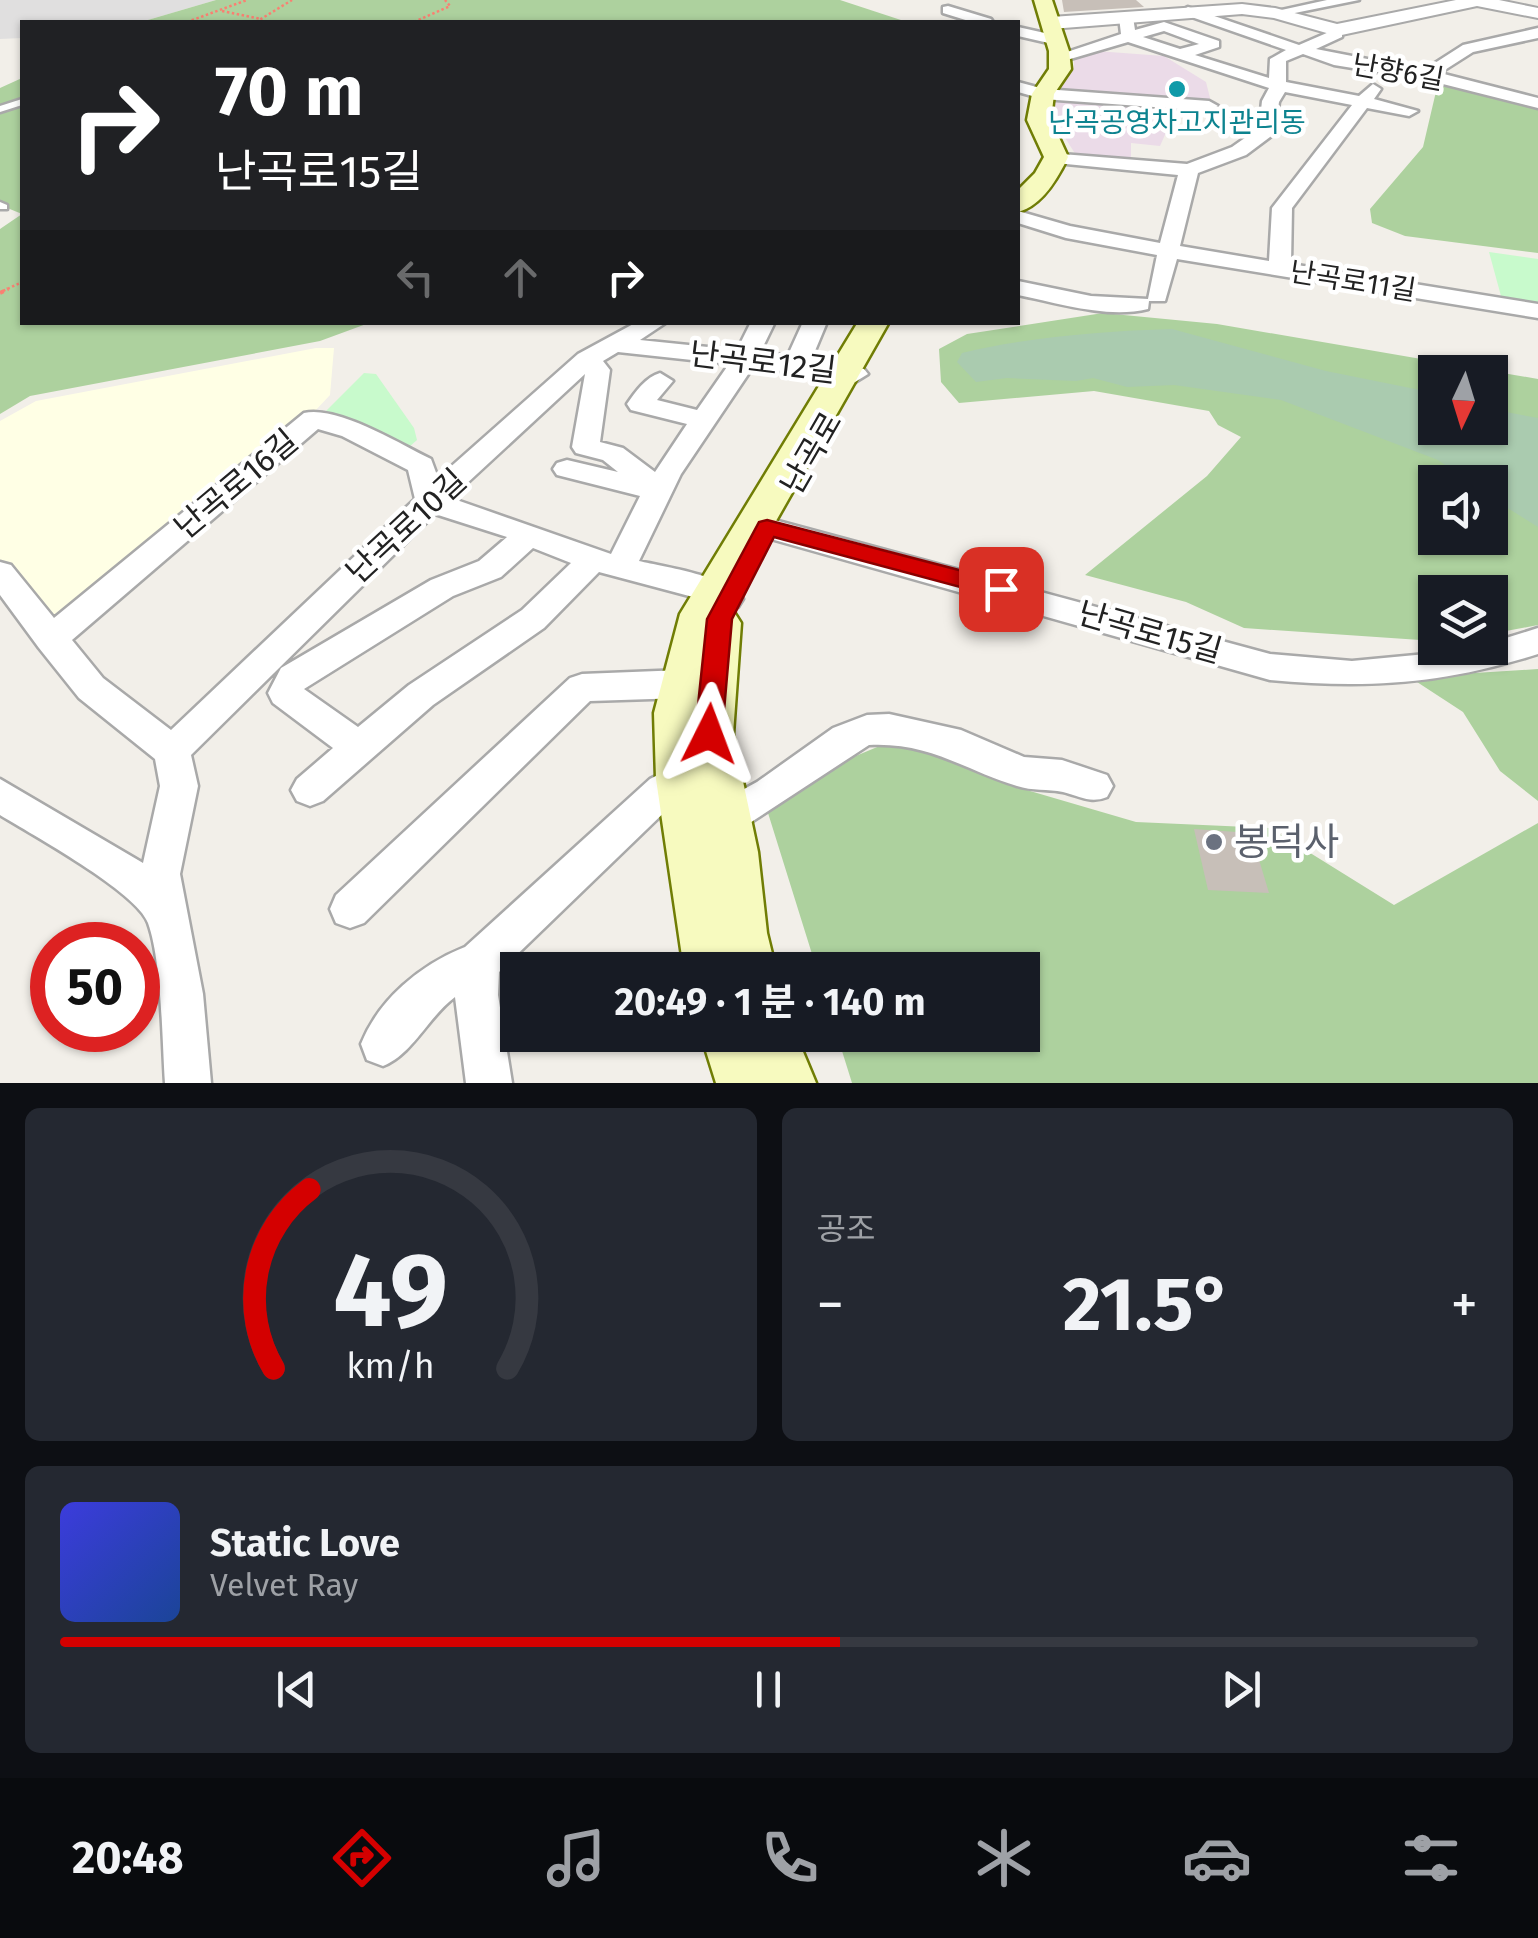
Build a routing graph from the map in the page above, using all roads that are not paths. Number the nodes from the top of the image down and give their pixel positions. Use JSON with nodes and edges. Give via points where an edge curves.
{"nodes":[{"id":1,"x":1030,"y":0,"type":"edge"},
{"id":2,"x":1042,"y":0,"type":"edge"},
{"id":3,"x":1352,"y":0,"type":"edge"},
{"id":4,"x":1476,"y":0,"type":"edge"},
{"id":5,"x":1270,"y":6,"type":"edge"},
{"id":6,"x":948,"y":10,"type":"dead end"},
{"id":7,"x":1188,"y":11,"type":"junction"},
{"id":8,"x":1538,"y":13,"type":"edge"},
{"id":9,"x":1299,"y":19,"type":"junction"},
{"id":10,"x":980,"y":20,"type":"edge"},
{"id":11,"x":1128,"y":27,"type":"junction"},
{"id":12,"x":1337,"y":30,"type":"junction"},
{"id":13,"x":1248,"y":33,"type":"junction"},
{"id":14,"x":1538,"y":33,"type":"edge"},
{"id":15,"x":1044,"y":38,"type":"edge"},
{"id":16,"x":1214,"y":44,"type":"junction"},
{"id":17,"x":1301,"y":49,"type":"junction"},
{"id":18,"x":1178,"y":55,"type":"junction"},
{"id":19,"x":1427,"y":75,"type":"junction"},
{"id":20,"x":1381,"y":82,"type":"dead end"},
{"id":21,"x":1275,"y":84,"type":"junction"},
{"id":22,"x":1031,"y":90,"type":"edge"},
{"id":23,"x":1535,"y":99,"type":"edge"},
{"id":24,"x":1362,"y":101,"type":"junction"},
{"id":25,"x":1209,"y":106,"type":"dead end"},
{"id":26,"x":1409,"y":111,"type":"dead end"},
{"id":27,"x":1056,"y":157,"type":"junction"},
{"id":28,"x":1189,"y":170,"type":"junction"},
{"id":29,"x":1020,"y":185,"type":"edge"},
{"id":30,"x":1020,"y":202,"type":"edge"},
{"id":31,"x":1020,"y":218,"type":"edge"},
{"id":32,"x":1169,"y":251,"type":"junction"},
{"id":33,"x":1280,"y":270,"type":"junction"},
{"id":34,"x":1020,"y":288,"type":"edge"},
{"id":35,"x":1538,"y":311,"type":"edge"},
{"id":36,"x":650,"y":325,"type":"edge"},
{"id":37,"x":762,"y":325,"type":"edge"},
{"id":38,"x":813,"y":325,"type":"edge"},
{"id":39,"x":873,"y":325,"type":"edge"},
{"id":40,"x":887,"y":325,"type":"edge"},
{"id":41,"x":599,"y":352,"type":"junction"},
{"id":42,"x":748,"y":360,"type":"junction"},
{"id":43,"x":797,"y":364,"type":"junction"},
{"id":44,"x":850,"y":372,"type":"junction"},
{"id":45,"x":660,"y":381,"type":"dead end"},
{"id":46,"x":706,"y":420,"type":"junction"},
{"id":47,"x":566,"y":469,"type":"dead end"},
{"id":48,"x":659,"y":490,"type":"junction"},
{"id":49,"x":430,"y":502,"type":"junction"},
{"id":50,"x":767,"y":528,"type":"junction"},
{"id":51,"x":529,"y":535,"type":"junction"},
{"id":52,"x":607,"y":564,"type":"junction"},
{"id":53,"x":5,"y":591,"type":"edge"},
{"id":54,"x":720,"y":596,"type":"junction"},
{"id":55,"x":51,"y":639,"type":"junction"},
{"id":56,"x":1538,"y":642,"type":"edge"},
{"id":57,"x":280,"y":668,"type":"junction"},
{"id":58,"x":683,"y":684,"type":"junction"},
{"id":59,"x":358,"y":747,"type":"junction"},
{"id":60,"x":172,"y":752,"type":"junction"},
{"id":61,"x":681,"y":779,"type":"junction"},
{"id":62,"x":1094,"y":786,"type":"dead end"},
{"id":63,"x":310,"y":790,"type":"dead end"},
{"id":64,"x":0,"y":795,"type":"edge"},
{"id":65,"x":726,"y":818,"type":"junction"},
{"id":66,"x":164,"y":908,"type":"junction"},
{"id":67,"x":350,"y":909,"type":"dead end"},
{"id":68,"x":710,"y":952,"type":"edge"},
{"id":69,"x":744,"y":952,"type":"edge"},
{"id":70,"x":480,"y":963,"type":"junction"},
{"id":71,"x":383,"y":1044,"type":"dead end"},
{"id":72,"x":737,"y":1052,"type":"edge"},
{"id":73,"x":773,"y":1052,"type":"edge"},
{"id":74,"x":188,"y":1083,"type":"edge"},
{"id":75,"x":490,"y":1083,"type":"edge"},
{"id":76,"x":747,"y":1083,"type":"edge"},
{"id":77,"x":785,"y":1083,"type":"edge"}],
"edges":[{"from":1,"to":15,"type":"main road"},
{"from":2,"to":15,"type":"main road"},
{"from":3,"to":5,"type":"street"},
{"from":4,"to":8,"type":"street"},
{"from":4,"to":12,"type":"street"},
{"from":5,"to":7,"type":"street"},
{"from":5,"to":9,"type":"street"},
{"from":6,"to":10,"type":"street"},
{"from":7,"to":11,"type":"street"},
{"from":7,"to":13,"type":"street"},
{"from":9,"to":12,"type":"street"},
{"from":9,"to":13,"type":"street"},
{"from":11,"to":15,"type":"street"},
{"from":11,"to":15,"type":"street"},
{"from":11,"to":16,"type":"street","via":[[1164,26]]},
{"from":11,"to":18,"type":"street"},
{"from":12,"to":17,"type":"street","name":"난향6길"},
{"from":13,"to":16,"type":"street"},
{"from":13,"to":17,"type":"street"},
{"from":14,"to":19,"type":"street","via":[[1468,48]]},
{"from":15,"to":22,"type":"main road","via":[[1045,69]]},
{"from":16,"to":18,"type":"street"},
{"from":17,"to":19,"type":"street","name":"난향6길"},
{"from":17,"to":21,"type":"street","via":[[1278,59]]},
{"from":18,"to":21,"type":"street"},
{"from":19,"to":23,"type":"street","name":"난향6길"},
{"from":20,"to":24,"type":"street"},
{"from":21,"to":24,"type":"street"},
{"from":21,"to":28,"type":"street","via":[[1268,130],[1239,151]]},
{"from":22,"to":25,"type":"street"},
{"from":22,"to":27,"type":"main road"},
{"from":22,"to":29,"type":"main road","via":[[1025,119],[1040,156]]},
{"from":24,"to":26,"type":"street"},
{"from":24,"to":33,"type":"street","via":[[1282,208]]},
{"from":27,"to":28,"type":"street"},
{"from":27,"to":30,"type":"main road"},
{"from":28,"to":32,"type":"street"},
{"from":31,"to":32,"type":"street","name":"난곡로11길"},
{"from":32,"to":33,"type":"street","name":"난곡로11길"},
{"from":32,"to":34,"type":"street","via":[[1149,300],[1090,303]]},
{"from":33,"to":35,"type":"street","name":"난곡로11길"},
{"from":36,"to":41,"type":"street","name":"난곡로10길"},
{"from":37,"to":42,"type":"street"},
{"from":38,"to":43,"type":"street"},
{"from":39,"to":44,"type":"main road","name":"난곡로"},
{"from":40,"to":44,"type":"main road","name":"난곡로"},
{"from":41,"to":42,"type":"street","name":"난곡로12길"},
{"from":41,"to":48,"type":"street","via":[[586,447],[613,454]]},
{"from":41,"to":49,"type":"street","name":"난곡로10길"},
{"from":42,"to":43,"type":"street","name":"난곡로12길"},
{"from":42,"to":46,"type":"street"},
{"from":43,"to":44,"type":"street","name":"난곡로12길"},
{"from":44,"to":50,"type":"main road","name":"난곡로","via":[[812,457]]},
{"from":44,"to":54,"type":"main road","name":"난곡로"},
{"from":45,"to":46,"type":"street","via":[[640,404]]},
{"from":46,"to":48,"type":"street"},
{"from":47,"to":48,"type":"street"},
{"from":48,"to":52,"type":"street","via":[[633,536]]},
{"from":49,"to":51,"type":"street"},
{"from":49,"to":55,"type":"street","name":"난곡로16길","via":[[421,466],[313,418]]},
{"from":49,"to":57,"type":"street","name":"난곡로10길"},
{"from":50,"to":54,"type":"main road","name":"난곡로"},
{"from":50,"to":56,"type":"street","name":"난곡로15길","via":[[1270,667],[1352,674],[1438,666]]},
{"from":51,"to":52,"type":"street"},
{"from":51,"to":57,"type":"street","via":[[490,569]]},
{"from":52,"to":54,"type":"street"},
{"from":52,"to":59,"type":"street"},
{"from":53,"to":55,"type":"street"},
{"from":54,"to":58,"type":"main road","name":"난곡로","via":[[701,614]]},
{"from":54,"to":65,"type":"main road","name":"난곡로","via":[[709,734]]},
{"from":55,"to":60,"type":"street","via":[[101,697]]},
{"from":57,"to":59,"type":"street","via":[[285,692]]},
{"from":57,"to":60,"type":"street","name":"난곡로10길"},
{"from":58,"to":61,"type":"main road","name":"난곡로","via":[[676,713]]},
{"from":58,"to":67,"type":"street","via":[[582,688]]},
{"from":59,"to":63,"type":"street"},
{"from":60,"to":66,"type":"street","via":[[179,786],[160,874]]},
{"from":61,"to":68,"type":"main road","name":"난곡로"},
{"from":61,"to":70,"type":"street"},
{"from":62,"to":65,"type":"street","via":[[1021,772],[961,744],[868,730]]},
{"from":64,"to":66,"type":"street","via":[[122,870]]},
{"from":65,"to":69,"type":"main road","name":"난곡로"},
{"from":66,"to":74,"type":"street","via":[[181,994]]},
{"from":70,"to":71,"type":"street","via":[[448,973]]},
{"from":70,"to":75,"type":"street","via":[[476,995]]},
{"from":72,"to":76,"type":"main road"},
{"from":73,"to":77,"type":"main road"}]}
